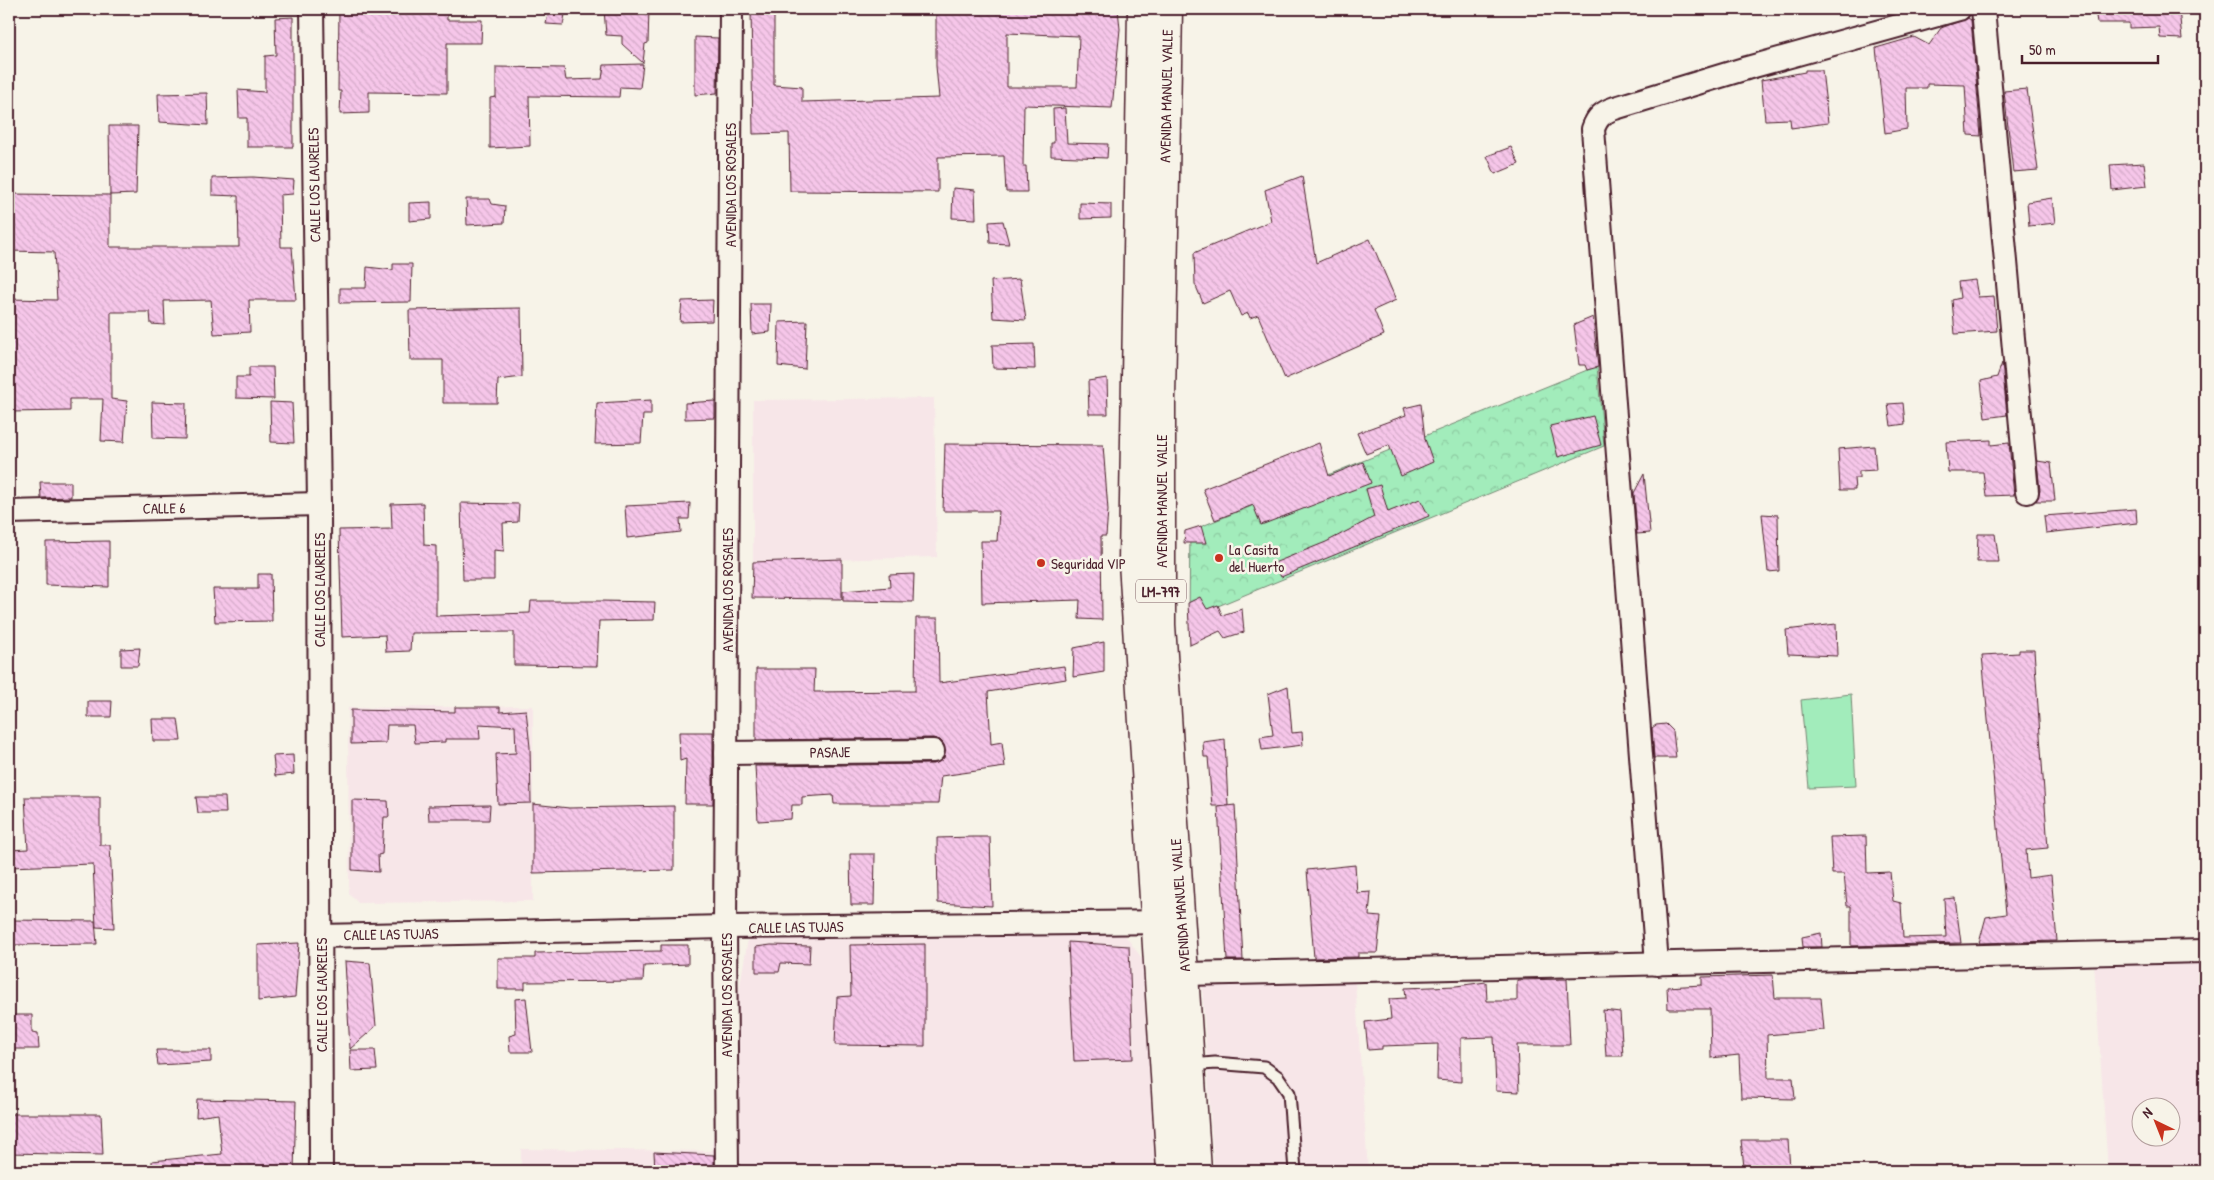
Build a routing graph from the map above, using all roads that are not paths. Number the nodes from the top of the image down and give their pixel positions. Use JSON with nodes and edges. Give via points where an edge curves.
{"nodes":[{"id":1,"x":312,"y":9,"type":"edge"},
{"id":2,"x":731,"y":9,"type":"edge"},
{"id":3,"x":1142,"y":9,"type":"edge"},
{"id":4,"x":1168,"y":9,"type":"edge"},
{"id":5,"x":1959,"y":9,"type":"edge"},
{"id":6,"x":1983,"y":9,"type":"edge"},
{"id":7,"x":2027,"y":492,"type":"dead end"},
{"id":8,"x":319,"y":504,"type":"junction"},
{"id":9,"x":9,"y":512,"type":"edge"},
{"id":10,"x":933,"y":751,"type":"dead end"},
{"id":11,"x":726,"y":753,"type":"junction"},
{"id":12,"x":1168,"y":922,"type":"junction"},
{"id":13,"x":725,"y":927,"type":"junction"},
{"id":14,"x":320,"y":936,"type":"junction"},
{"id":15,"x":2205,"y":951,"type":"edge"},
{"id":16,"x":1657,"y":964,"type":"junction"},
{"id":17,"x":1185,"y":974,"type":"junction"},
{"id":18,"x":1191,"y":1065,"type":"junction"},
{"id":19,"x":321,"y":1171,"type":"edge"},
{"id":20,"x":727,"y":1171,"type":"edge"},
{"id":21,"x":1171,"y":1171,"type":"edge"},
{"id":22,"x":1197,"y":1171,"type":"edge"},
{"id":23,"x":1295,"y":1171,"type":"edge"}],
"edges":[{"from":1,"to":8,"type":"street","name":"CALLE LOS LAURELES"},
{"from":2,"to":11,"type":"street","name":"AVENIDA LOS ROSALES"},
{"from":3,"to":12,"type":"main road","name":"AVENIDA MANUEL VALLE","number":"LM-797","via":[[1134,562]]},
{"from":4,"to":12,"type":"main road","name":"AVENIDA MANUEL VALLE","number":"LM-797","via":[[1161,398],[1161,625]]},
{"from":5,"to":16,"type":"street","via":[[1615,108],[1606,111],[1595,122],[1593,129]]},
{"from":6,"to":7,"type":"street"},
{"from":8,"to":9,"type":"street","name":"CALLE 6"},
{"from":8,"to":14,"type":"street","name":"CALLE LOS LAURELES"},
{"from":10,"to":11,"type":"street","name":"PASAJE"},
{"from":11,"to":13,"type":"street","name":"AVENIDA LOS ROSALES"},
{"from":12,"to":13,"type":"street","name":"CALLE LAS TUJAS"},
{"from":12,"to":17,"type":"main road","name":"AVENIDA MANUEL VALLE","number":"LM-797"},
{"from":12,"to":21,"type":"main road","name":"AVENIDA MANUEL VALLE","number":"LM-797"},
{"from":13,"to":14,"type":"street","name":"CALLE LAS TUJAS"},
{"from":13,"to":20,"type":"street","name":"AVENIDA LOS ROSALES"},
{"from":14,"to":19,"type":"street","name":"CALLE LOS LAURELES"},
{"from":15,"to":16,"type":"street"},
{"from":16,"to":17,"type":"street"},
{"from":17,"to":18,"type":"main road","name":"AVENIDA MANUEL VALLE","number":"LM-797"},
{"from":18,"to":22,"type":"main road","name":"AVENIDA MANUEL VALLE","number":"LM-797"},
{"from":18,"to":23,"type":"lane","via":[[1215,1063],[1264,1067],[1278,1077],[1289,1092]]}]}
